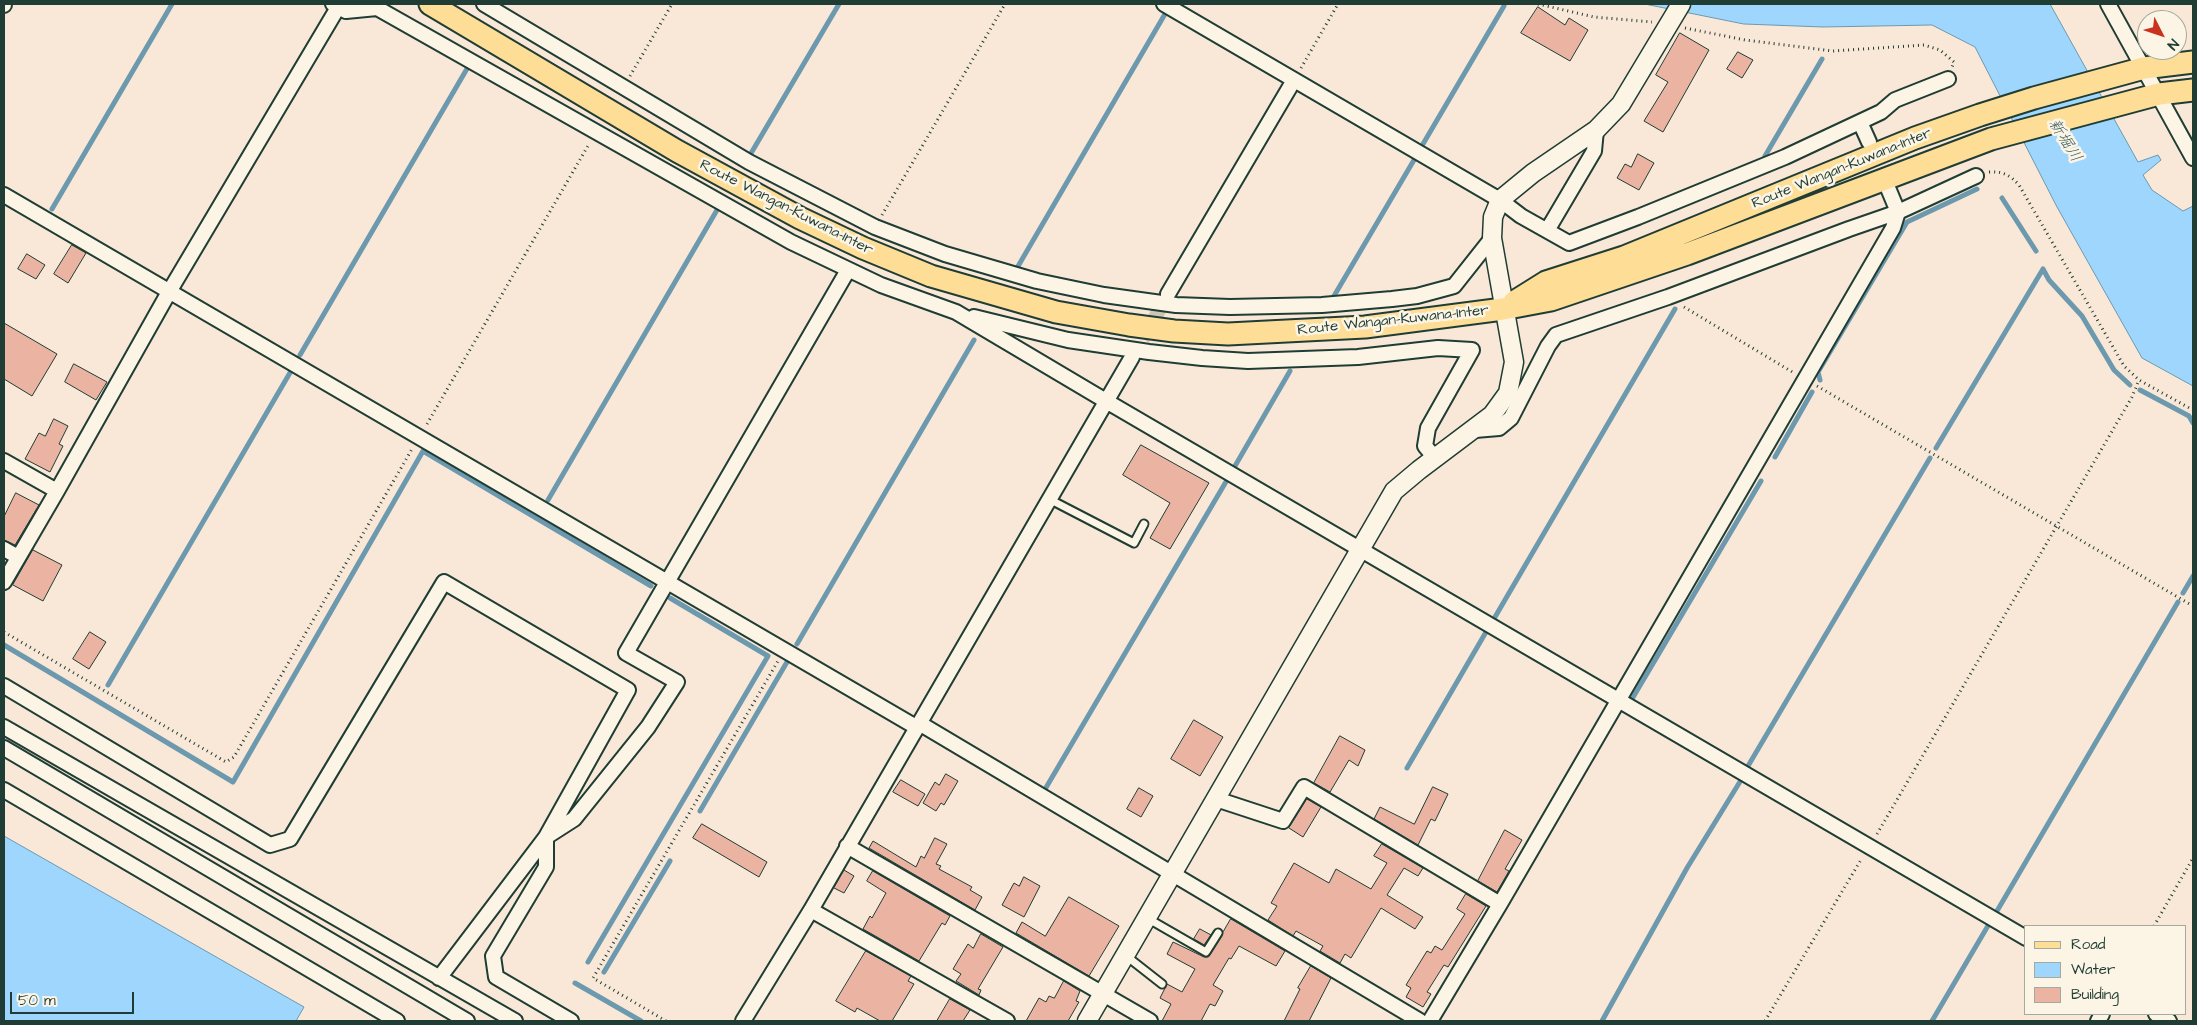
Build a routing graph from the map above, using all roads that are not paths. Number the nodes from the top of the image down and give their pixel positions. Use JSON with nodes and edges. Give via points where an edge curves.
{"nodes":[{"id":1,"x":430,"y":4,"type":"edge"},
{"id":2,"x":484,"y":4,"type":"edge"},
{"id":3,"x":1164,"y":4,"type":"edge"},
{"id":4,"x":1681,"y":4,"type":"edge"},
{"id":5,"x":2108,"y":4,"type":"edge"},
{"id":6,"x":337,"y":5,"type":"edge"},
{"id":7,"x":2193,"y":62,"type":"edge"},
{"id":8,"x":2144,"y":68,"type":"junction"},
{"id":9,"x":1948,"y":79,"type":"road end"},
{"id":10,"x":1294,"y":80,"type":"junction"},
{"id":11,"x":2193,"y":90,"type":"edge"},
{"id":12,"x":2159,"y":94,"type":"junction"},
{"id":13,"x":1860,"y":122,"type":"junction"},
{"id":14,"x":1596,"y":130,"type":"junction"},
{"id":15,"x":1868,"y":142,"type":"dead end"},
{"id":16,"x":2193,"y":158,"type":"edge"},
{"id":17,"x":1976,"y":176,"type":"road end"},
{"id":18,"x":1888,"y":188,"type":"dead end"},
{"id":19,"x":4,"y":195,"type":"edge"},
{"id":20,"x":1500,"y":200,"type":"junction"},
{"id":21,"x":1898,"y":212,"type":"junction"},
{"id":22,"x":1548,"y":229,"type":"junction"},
{"id":23,"x":1492,"y":238,"type":"junction"},
{"id":24,"x":848,"y":270,"type":"junction"},
{"id":25,"x":169,"y":292,"type":"junction"},
{"id":26,"x":1168,"y":294,"type":"tunnel mouth"},
{"id":27,"x":1503,"y":308,"type":"junction"},
{"id":28,"x":956,"y":312,"type":"junction"},
{"id":29,"x":1132,"y":357,"type":"tunnel mouth"},
{"id":30,"x":1106,"y":401,"type":"junction"},
{"id":31,"x":1475,"y":430,"type":"junction"},
{"id":32,"x":1435,"y":458,"type":"junction"},
{"id":33,"x":4,"y":461,"type":"edge"},
{"id":34,"x":57,"y":491,"type":"junction"},
{"id":35,"x":1049,"y":499,"type":"junction"},
{"id":36,"x":1144,"y":524,"type":"dead end"},
{"id":37,"x":4,"y":549,"type":"edge"},
{"id":38,"x":1361,"y":549,"type":"junction"},
{"id":39,"x":18,"y":557,"type":"junction"},
{"id":40,"x":4,"y":582,"type":"edge"},
{"id":41,"x":668,"y":582,"type":"junction"},
{"id":42,"x":4,"y":686,"type":"edge"},
{"id":43,"x":1618,"y":699,"type":"junction"},
{"id":44,"x":918,"y":725,"type":"junction"},
{"id":45,"x":4,"y":727,"type":"edge"},
{"id":46,"x":4,"y":748,"type":"edge"},
{"id":47,"x":4,"y":790,"type":"edge"},
{"id":48,"x":1216,"y":799,"type":"junction"},
{"id":49,"x":546,"y":836,"type":"junction"},
{"id":50,"x":848,"y":846,"type":"junction"},
{"id":51,"x":1172,"y":874,"type":"junction"},
{"id":52,"x":1500,"y":904,"type":"junction"},
{"id":53,"x":811,"y":910,"type":"junction"},
{"id":54,"x":1147,"y":917,"type":"junction"},
{"id":55,"x":1218,"y":932,"type":"dead end"},
{"id":56,"x":2024,"y":937,"type":"edge"},
{"id":57,"x":1125,"y":955,"type":"junction"},
{"id":58,"x":439,"y":978,"type":"junction"},
{"id":59,"x":1162,"y":984,"type":"dead end"},
{"id":60,"x":1103,"y":993,"type":"junction"},
{"id":61,"x":2158,"y":1015,"type":"edge"},
{"id":62,"x":1090,"y":1020,"type":"edge"},
{"id":63,"x":397,"y":1021,"type":"edge"},
{"id":64,"x":467,"y":1021,"type":"edge"},
{"id":65,"x":515,"y":1021,"type":"edge"},
{"id":66,"x":571,"y":1021,"type":"edge"},
{"id":67,"x":743,"y":1021,"type":"edge"},
{"id":68,"x":1008,"y":1021,"type":"edge"},
{"id":69,"x":1150,"y":1021,"type":"edge"},
{"id":70,"x":1420,"y":1021,"type":"edge"},
{"id":71,"x":1430,"y":1021,"type":"edge"},
{"id":72,"x":2169,"y":1021,"type":"edge"}],
"edges":[{"from":1,"to":27,"type":"main road","name":"Route Wangan-Kuwana-Inter","via":[[677,151],[800,218],[931,276],[980,291],[1056,312],[1129,325],[1228,334],[1365,327]]},
{"from":2,"to":23,"type":"street","via":[[749,162],[875,227],[945,254],[1037,281],[1150,302],[1230,307],[1322,305],[1392,299],[1454,286]]},
{"from":3,"to":10,"type":"street"},
{"from":4,"to":14,"type":"street","via":[[1621,104]]},
{"from":5,"to":8,"type":"street"},
{"from":6,"to":24,"type":"street","via":[[346,11],[377,8],[791,242]]},
{"from":6,"to":25,"type":"street"},
{"from":7,"to":8,"type":"main road","name":"Route Wangan-Kuwana-Inter"},
{"from":8,"to":12,"type":"street"},
{"from":8,"to":27,"type":"main road","name":"Route Wangan-Kuwana-Inter","via":[[1980,115],[1915,138],[1624,257],[1546,282]]},
{"from":9,"to":13,"type":"street","via":[[1895,100],[1881,112]]},
{"from":10,"to":20,"type":"street"},
{"from":10,"to":26,"type":"street"},
{"from":11,"to":12,"type":"main road","name":"Route Wangan-Kuwana-Inter"},
{"from":12,"to":16,"type":"street"},
{"from":12,"to":27,"type":"main road","name":"Route Wangan-Kuwana-Inter","via":[[1991,139],[1596,286],[1551,300]]},
{"from":13,"to":15,"type":"street"},
{"from":13,"to":22,"type":"street","via":[[1785,157],[1569,243]]},
{"from":14,"to":20,"type":"street"},
{"from":14,"to":22,"type":"street","via":[[1594,152]]},
{"from":17,"to":21,"type":"street"},
{"from":18,"to":21,"type":"street"},
{"from":19,"to":25,"type":"street"},
{"from":20,"to":22,"type":"street","via":[[1521,216]]},
{"from":20,"to":23,"type":"street","via":[[1493,218]]},
{"from":21,"to":31,"type":"street","via":[[1556,335],[1511,418],[1499,428]]},
{"from":21,"to":43,"type":"street","via":[[1893,228]]},
{"from":23,"to":27,"type":"street"},
{"from":24,"to":28,"type":"street"},
{"from":24,"to":41,"type":"street"},
{"from":25,"to":34,"type":"street"},
{"from":25,"to":41,"type":"street"},
{"from":27,"to":31,"type":"street","via":[[1514,362],[1508,393],[1492,415]]},
{"from":28,"to":30,"type":"street"},
{"from":28,"to":32,"type":"street","via":[[1068,340],[1202,358],[1358,357],[1438,348],[1472,350],[1428,428],[1425,446]]},
{"from":29,"to":30,"type":"street"},
{"from":30,"to":35,"type":"street"},
{"from":30,"to":38,"type":"street"},
{"from":31,"to":32,"type":"street"},
{"from":32,"to":38,"type":"street","via":[[1394,492]]},
{"from":33,"to":34,"type":"street"},
{"from":34,"to":39,"type":"street"},
{"from":35,"to":36,"type":"lane","via":[[1134,543]]},
{"from":35,"to":44,"type":"street"},
{"from":37,"to":39,"type":"street"},
{"from":38,"to":43,"type":"street"},
{"from":38,"to":48,"type":"street"},
{"from":39,"to":40,"type":"street"},
{"from":41,"to":44,"type":"street"},
{"from":41,"to":49,"type":"street","via":[[626,653],[677,682],[648,727],[574,819]]},
{"from":42,"to":49,"type":"street","via":[[270,845],[290,839],[444,582],[628,690]]},
{"from":43,"to":52,"type":"street"},
{"from":43,"to":56,"type":"street"},
{"from":44,"to":50,"type":"street"},
{"from":44,"to":51,"type":"street"},
{"from":45,"to":58,"type":"street"},
{"from":46,"to":64,"type":"street"},
{"from":47,"to":63,"type":"street"},
{"from":48,"to":51,"type":"street"},
{"from":48,"to":52,"type":"street","via":[[1283,821],[1304,787]]},
{"from":49,"to":58,"type":"street"},
{"from":49,"to":66,"type":"street","via":[[546,867],[493,956],[496,977]]},
{"from":50,"to":53,"type":"street"},
{"from":50,"to":60,"type":"street"},
{"from":51,"to":54,"type":"street"},
{"from":51,"to":70,"type":"street"},
{"from":52,"to":71,"type":"street"},
{"from":53,"to":67,"type":"street"},
{"from":53,"to":68,"type":"street"},
{"from":54,"to":55,"type":"lane","via":[[1206,952]]},
{"from":54,"to":57,"type":"street"},
{"from":57,"to":59,"type":"lane"},
{"from":57,"to":60,"type":"street"},
{"from":58,"to":65,"type":"street"},
{"from":60,"to":62,"type":"street"},
{"from":60,"to":69,"type":"street"},
{"from":61,"to":72,"type":"street"}]}
